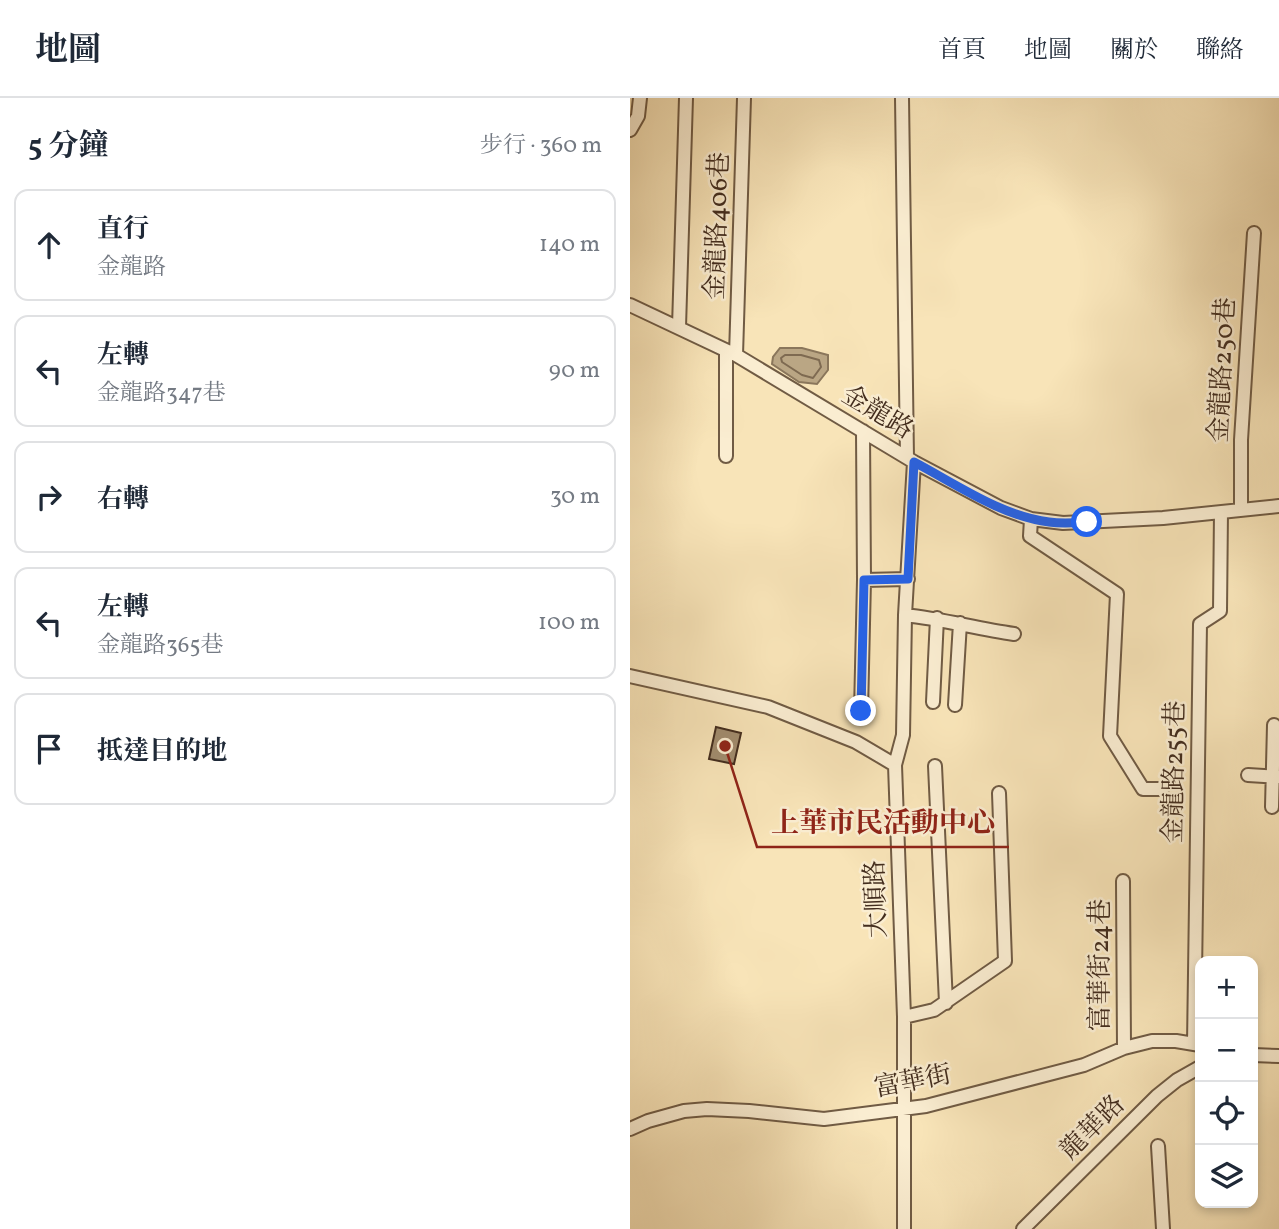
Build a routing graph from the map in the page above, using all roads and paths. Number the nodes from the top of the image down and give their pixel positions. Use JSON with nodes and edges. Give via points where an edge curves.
{"nodes":[{"id":1,"x":640,"y":98,"type":"edge"},
{"id":2,"x":686,"y":98,"type":"edge"},
{"id":3,"x":744,"y":98,"type":"edge"},
{"id":4,"x":902,"y":98,"type":"edge"},
{"id":5,"x":630,"y":130,"type":"edge"},
{"id":6,"x":1254,"y":233,"type":"dead end"},
{"id":7,"x":630,"y":305,"type":"edge"},
{"id":8,"x":679,"y":327,"type":"junction"},
{"id":9,"x":731,"y":353,"type":"junction"},
{"id":10,"x":863,"y":432,"type":"junction"},
{"id":11,"x":726,"y":456,"type":"dead end"},
{"id":12,"x":910,"y":459,"type":"junction"},
{"id":13,"x":1279,"y":506,"type":"edge"},
{"id":14,"x":1241,"y":510,"type":"junction"},
{"id":15,"x":1221,"y":512,"type":"junction"},
{"id":16,"x":1031,"y":519,"type":"junction"},
{"id":17,"x":908,"y":579,"type":"junction"},
{"id":18,"x":864,"y":580,"type":"junction"},
{"id":19,"x":905,"y":615,"type":"junction"},
{"id":20,"x":937,"y":618,"type":"junction"},
{"id":21,"x":960,"y":623,"type":"junction"},
{"id":22,"x":1014,"y":634,"type":"dead end"},
{"id":23,"x":630,"y":677,"type":"edge"},
{"id":24,"x":933,"y":702,"type":"dead end"},
{"id":25,"x":955,"y":705,"type":"dead end"},
{"id":26,"x":861,"y":711,"type":"dead end"},
{"id":27,"x":1274,"y":725,"type":"dead end"},
{"id":28,"x":895,"y":765,"type":"junction"},
{"id":29,"x":934,"y":766,"type":"dead end"},
{"id":30,"x":1248,"y":775,"type":"dead end"},
{"id":31,"x":1276,"y":777,"type":"edge"},
{"id":32,"x":1162,"y":789,"type":"dead end"},
{"id":33,"x":999,"y":793,"type":"dead end"},
{"id":34,"x":1272,"y":807,"type":"dead end"},
{"id":35,"x":1123,"y":881,"type":"dead end"},
{"id":36,"x":946,"y":1003,"type":"junction"},
{"id":37,"x":904,"y":1017,"type":"junction"},
{"id":38,"x":1197,"y":1019,"type":"edge"},
{"id":39,"x":1195,"y":1044,"type":"edge"},
{"id":40,"x":1125,"y":1048,"type":"junction"},
{"id":41,"x":1258,"y":1055,"type":"edge"},
{"id":42,"x":1279,"y":1056,"type":"edge"},
{"id":43,"x":1195,"y":1070,"type":"edge"},
{"id":44,"x":902,"y":1108,"type":"junction"},
{"id":45,"x":630,"y":1129,"type":"edge"},
{"id":46,"x":1158,"y":1146,"type":"dead end"},
{"id":47,"x":904,"y":1229,"type":"edge"},
{"id":48,"x":1023,"y":1229,"type":"edge"},
{"id":49,"x":1163,"y":1229,"type":"edge"}],
"edges":[{"from":1,"to":5,"type":"street"},
{"from":2,"to":8,"type":"street"},
{"from":3,"to":9,"type":"street","name":"金龍路406巷"},
{"from":4,"to":12,"type":"street","name":"大順路"},
{"from":6,"to":14,"type":"street","name":"金龍路250巷"},
{"from":7,"to":8,"type":"street","name":"金龍路"},
{"from":8,"to":9,"type":"street","name":"金龍路"},
{"from":9,"to":10,"type":"street","name":"金龍路"},
{"from":9,"to":11,"type":"street","name":"金龍路406巷"},
{"from":10,"to":12,"type":"street","name":"金龍路"},
{"from":10,"to":18,"type":"street"},
{"from":12,"to":16,"type":"street","name":"金龍路"},
{"from":12,"to":17,"type":"street","name":"大順路"},
{"from":13,"to":14,"type":"street","name":"金龍路"},
{"from":14,"to":15,"type":"street","name":"金龍路"},
{"from":15,"to":16,"type":"street","name":"金龍路","via":[[1063,523]]},
{"from":15,"to":38,"type":"street","name":"金龍路255巷","via":[[1220,611],[1200,624]]},
{"from":16,"to":32,"type":"street","via":[[1030,536],[1117,594],[1110,736],[1143,789]]},
{"from":17,"to":18,"type":"street"},
{"from":17,"to":19,"type":"street","name":"大順路"},
{"from":18,"to":26,"type":"street"},
{"from":19,"to":20,"type":"street"},
{"from":19,"to":28,"type":"street","name":"大順路","via":[[903,735]]},
{"from":20,"to":21,"type":"street"},
{"from":20,"to":24,"type":"street"},
{"from":21,"to":22,"type":"street"},
{"from":21,"to":25,"type":"street"},
{"from":23,"to":28,"type":"street","via":[[768,707],[856,742]]},
{"from":27,"to":31,"type":"street"},
{"from":28,"to":37,"type":"street","name":"大順路"},
{"from":29,"to":36,"type":"street"},
{"from":30,"to":31,"type":"street"},
{"from":31,"to":34,"type":"street"},
{"from":33,"to":36,"type":"street","via":[[1005,961]]},
{"from":35,"to":40,"type":"street","name":"富華街24巷"},
{"from":36,"to":37,"type":"street"},
{"from":37,"to":44,"type":"street","name":"大順路"},
{"from":39,"to":40,"type":"street","name":"富華街","via":[[1152,1041]]},
{"from":40,"to":44,"type":"street","name":"富華街","via":[[1084,1066]]},
{"from":41,"to":42,"type":"street"},
{"from":43,"to":48,"type":"street","name":"龍華路","via":[[1157,1096]]},
{"from":44,"to":45,"type":"street","name":"富華街","via":[[824,1119],[707,1109],[684,1111]]},
{"from":44,"to":47,"type":"street","name":"大順路"},
{"from":46,"to":49,"type":"street"}]}
